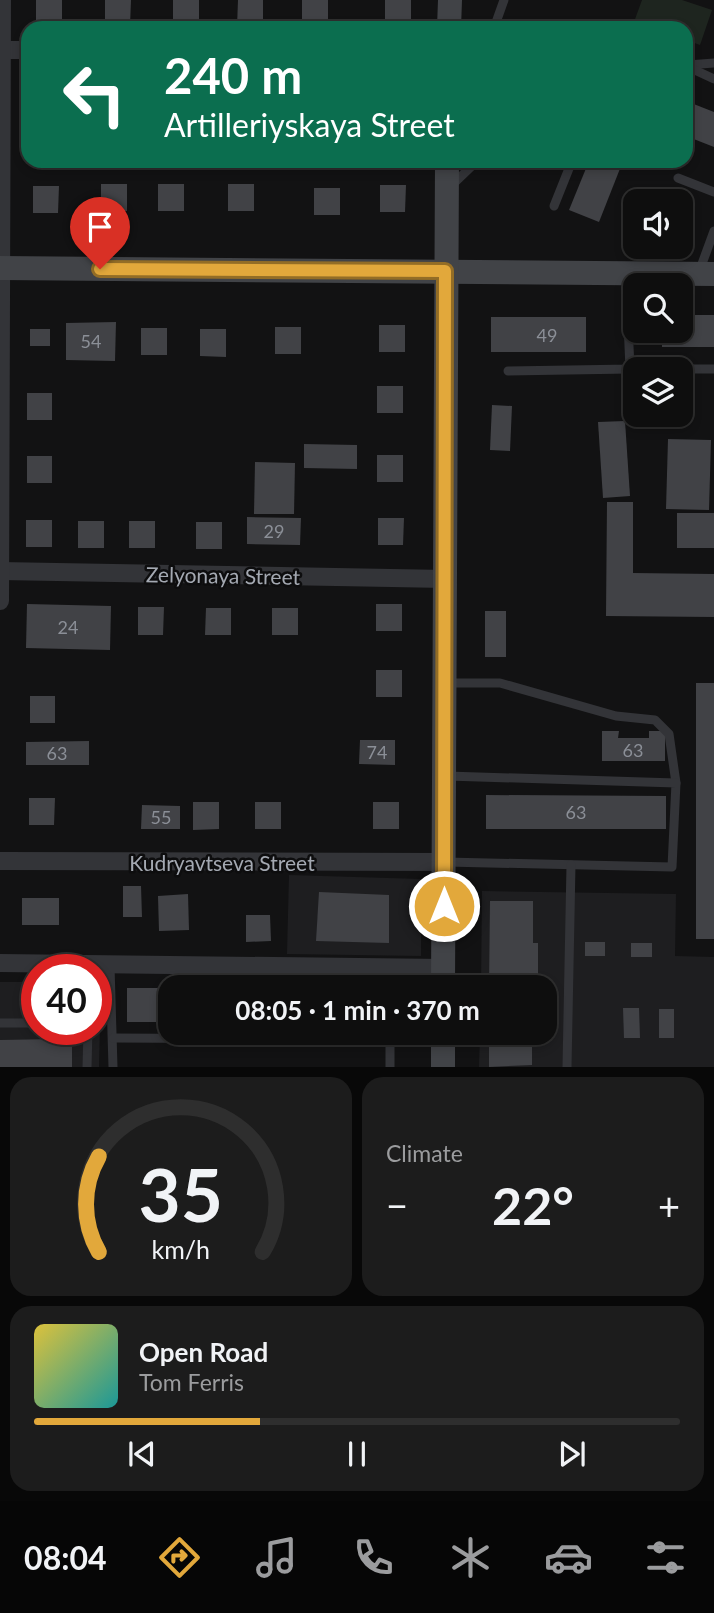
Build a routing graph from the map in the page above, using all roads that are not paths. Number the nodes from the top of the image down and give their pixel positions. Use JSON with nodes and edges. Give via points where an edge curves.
{"nodes":[{"id":1,"x":2,"y":0,"type":"edge"},
{"id":2,"x":450,"y":0,"type":"edge"},
{"id":3,"x":504,"y":0,"type":"edge"},
{"id":4,"x":449,"y":21,"type":"edge"},
{"id":5,"x":496,"y":21,"type":"edge"},
{"id":6,"x":1,"y":50,"type":"edge"},
{"id":7,"x":21,"y":50,"type":"edge"},
{"id":8,"x":714,"y":63,"type":"edge"},
{"id":9,"x":693,"y":64,"type":"edge"},
{"id":10,"x":693,"y":68,"type":"edge"},
{"id":11,"x":714,"y":79,"type":"edge"},
{"id":12,"x":447,"y":168,"type":"edge"},
{"id":13,"x":470,"y":168,"type":"edge"},
{"id":14,"x":569,"y":168,"type":"edge"},
{"id":15,"x":678,"y":178,"type":"dead end"},
{"id":16,"x":447,"y":189,"type":"junction"},
{"id":17,"x":714,"y":192,"type":"edge"},
{"id":18,"x":554,"y":206,"type":"dead end"},
{"id":19,"x":714,"y":231,"type":"edge"},
{"id":20,"x":1,"y":268,"type":"edge"},
{"id":21,"x":445,"y":271,"type":"junction"},
{"id":22,"x":626,"y":273,"type":"edge"},
{"id":23,"x":706,"y":274,"type":"edge"},
{"id":24,"x":623,"y":369,"type":"edge"},
{"id":25,"x":693,"y":369,"type":"edge"},
{"id":26,"x":714,"y":369,"type":"edge"},
{"id":27,"x":508,"y":372,"type":"dead end"},
{"id":28,"x":1,"y":571,"type":"edge"},
{"id":29,"x":446,"y":579,"type":"junction"},
{"id":30,"x":0,"y":601,"type":"edge"},
{"id":31,"x":445,"y":683,"type":"junction"},
{"id":32,"x":445,"y":776,"type":"junction"},
{"id":33,"x":676,"y":783,"type":"junction"},
{"id":34,"x":0,"y":861,"type":"edge"},
{"id":35,"x":445,"y":862,"type":"junction"},
{"id":36,"x":571,"y":865,"type":"junction"},
{"id":37,"x":0,"y":963,"type":"edge"},
{"id":38,"x":21,"y":963,"type":"edge"},
{"id":39,"x":112,"y":965,"type":"edge"},
{"id":40,"x":367,"y":975,"type":"edge"},
{"id":41,"x":444,"y":975,"type":"edge"},
{"id":42,"x":112,"y":1014,"type":"edge"},
{"id":43,"x":0,"y":1023,"type":"edge"},
{"id":44,"x":21,"y":1023,"type":"edge"},
{"id":45,"x":113,"y":1038,"type":"junction"},
{"id":46,"x":158,"y":1038,"type":"edge"},
{"id":47,"x":88,"y":1045,"type":"edge"},
{"id":48,"x":390,"y":1045,"type":"edge"},
{"id":49,"x":443,"y":1045,"type":"edge"},
{"id":50,"x":87,"y":1067,"type":"edge"},
{"id":51,"x":113,"y":1067,"type":"edge"},
{"id":52,"x":390,"y":1067,"type":"edge"},
{"id":53,"x":443,"y":1067,"type":"edge"},
{"id":54,"x":567,"y":1067,"type":"edge"}],
"edges":[{"from":1,"to":6,"type":"street"},
{"from":2,"to":4,"type":"street"},
{"from":3,"to":5,"type":"lane"},
{"from":6,"to":7,"type":"street"},
{"from":6,"to":20,"type":"street"},
{"from":8,"to":9,"type":"lane"},
{"from":10,"to":11,"type":"lane"},
{"from":12,"to":16,"type":"street"},
{"from":13,"to":16,"type":"lane"},
{"from":14,"to":18,"type":"lane"},
{"from":15,"to":17,"type":"lane"},
{"from":16,"to":21,"type":"street"},
{"from":19,"to":23,"type":"lane"},
{"from":20,"to":21,"type":"street"},
{"from":20,"to":28,"type":"street"},
{"from":21,"to":22,"type":"street"},
{"from":21,"to":29,"type":"street"},
{"from":24,"to":27,"type":"lane"},
{"from":25,"to":26,"type":"lane"},
{"from":28,"to":29,"type":"street","name":"Zelyonaya Street"},
{"from":28,"to":30,"type":"street"},
{"from":29,"to":31,"type":"street"},
{"from":31,"to":32,"type":"street"},
{"from":31,"to":33,"type":"lane","via":[[500,683],[616,716],[655,720],[669,734]]},
{"from":32,"to":33,"type":"lane"},
{"from":32,"to":35,"type":"street"},
{"from":33,"to":36,"type":"lane","via":[[672,867]]},
{"from":34,"to":35,"type":"street","name":"Kudryavtseva Street"},
{"from":35,"to":36,"type":"lane"},
{"from":35,"to":41,"type":"street"},
{"from":36,"to":54,"type":"lane"},
{"from":37,"to":38,"type":"street"},
{"from":39,"to":40,"type":"street"},
{"from":42,"to":45,"type":"lane"},
{"from":43,"to":44,"type":"lane"},
{"from":45,"to":46,"type":"lane"},
{"from":45,"to":51,"type":"lane"},
{"from":47,"to":50,"type":"lane"},
{"from":48,"to":52,"type":"lane"},
{"from":49,"to":53,"type":"street"}]}
